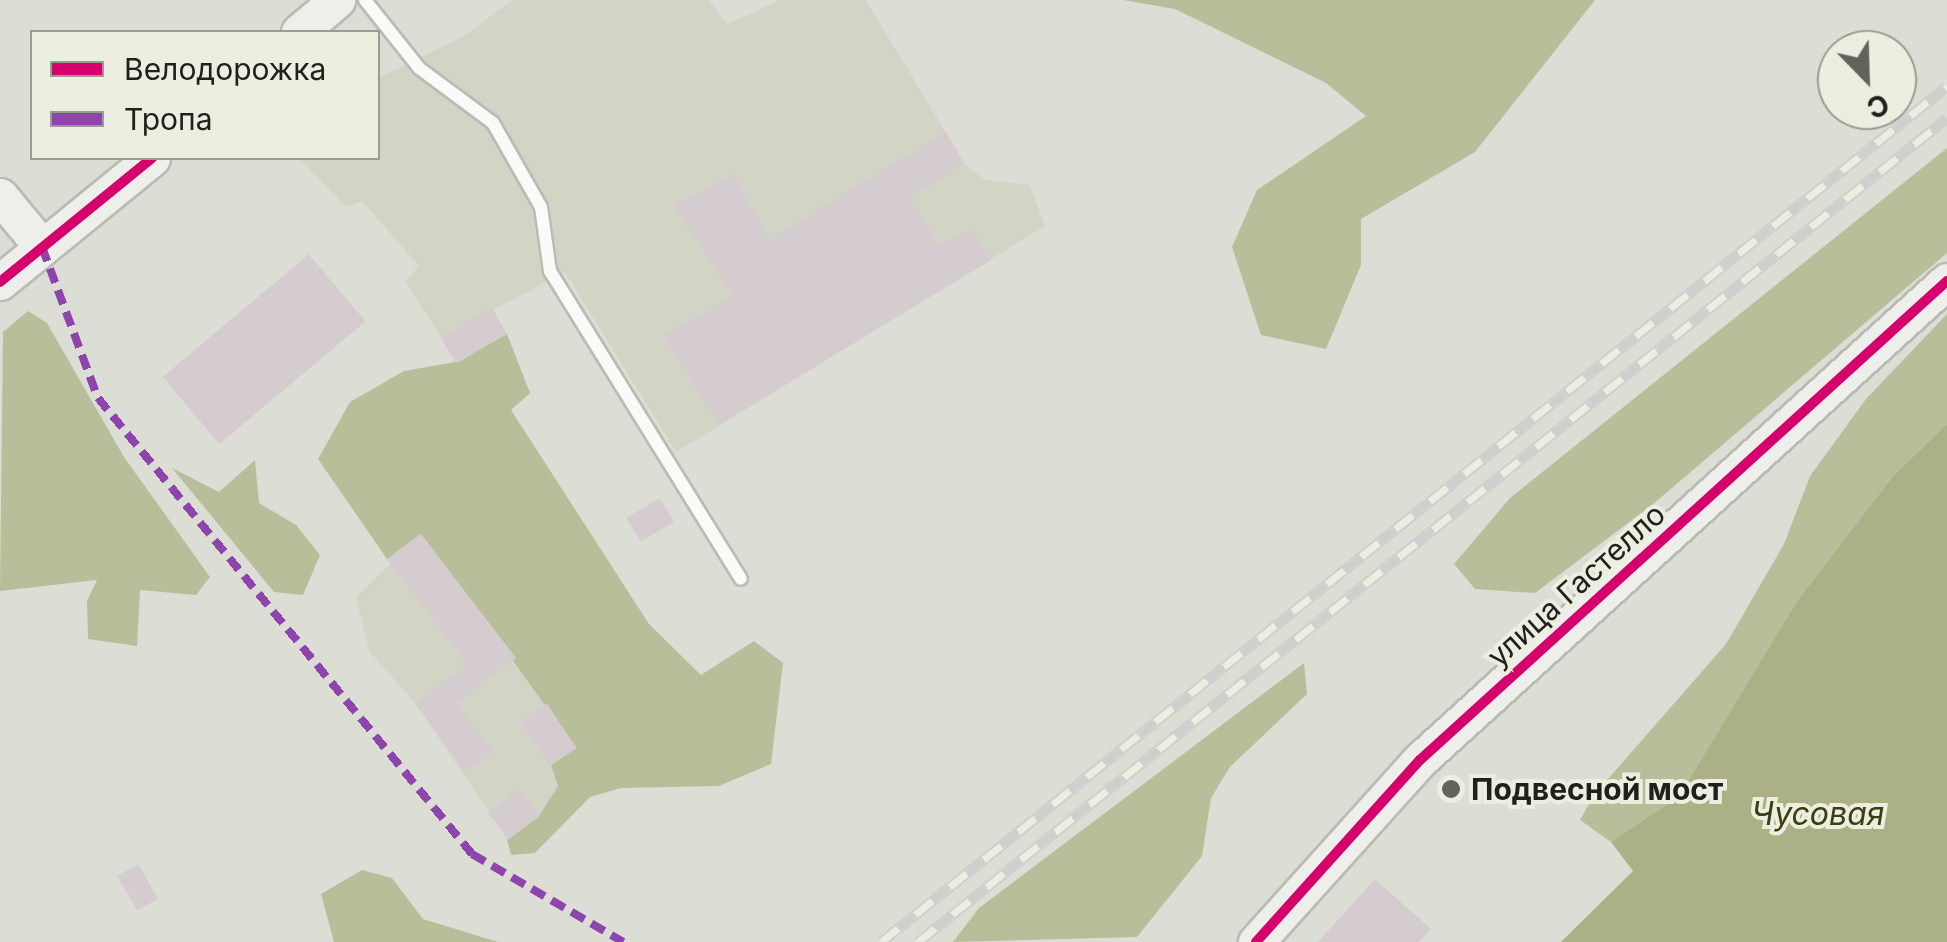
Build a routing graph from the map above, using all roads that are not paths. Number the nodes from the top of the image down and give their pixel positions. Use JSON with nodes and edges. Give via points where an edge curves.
{"nodes":[{"id":1,"x":337,"y":0,"type":"edge"},
{"id":2,"x":365,"y":0,"type":"edge"},
{"id":3,"x":300,"y":30,"type":"edge"},
{"id":4,"x":150,"y":160,"type":"edge"},
{"id":5,"x":0,"y":196,"type":"edge"},
{"id":6,"x":42,"y":247,"type":"junction"},
{"id":7,"x":1947,"y":281,"type":"edge"},
{"id":8,"x":0,"y":282,"type":"edge"},
{"id":9,"x":741,"y":579,"type":"dead end"},
{"id":10,"x":1256,"y":942,"type":"edge"}],
"edges":[{"from":1,"to":3,"type":"street"},
{"from":2,"to":9,"type":"lane","via":[[419,68],[493,123],[541,207],[550,271]]},
{"from":4,"to":6,"type":"street"},
{"from":5,"to":6,"type":"street"},
{"from":6,"to":8,"type":"street"},
{"from":7,"to":10,"type":"street","name":"улица Гастелло","via":[[1420,760]]}]}
